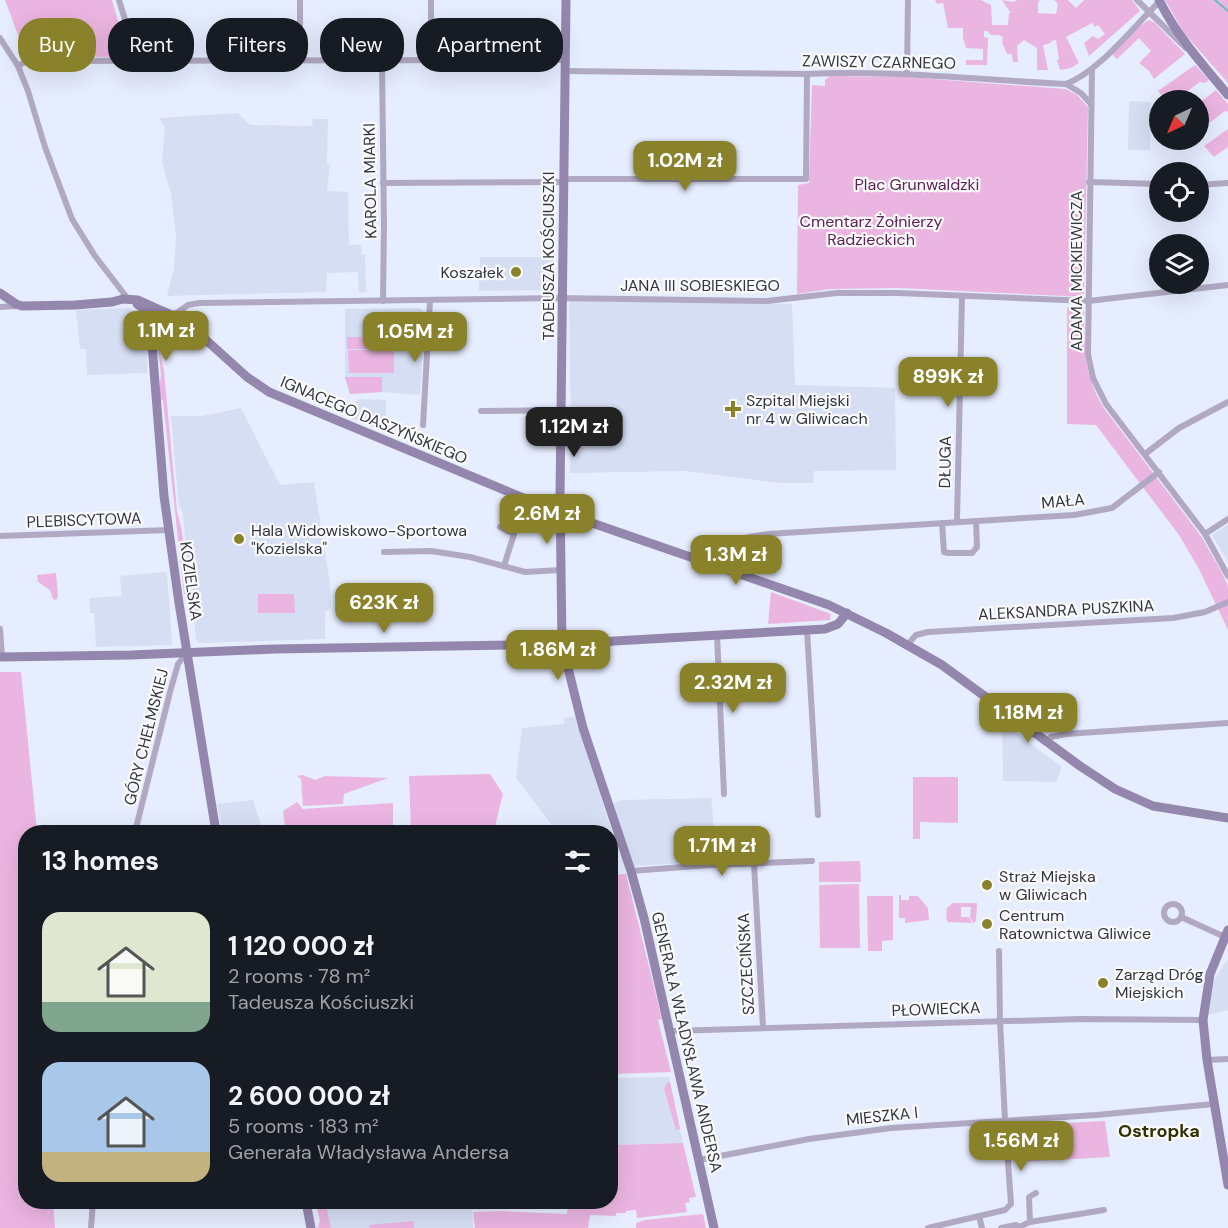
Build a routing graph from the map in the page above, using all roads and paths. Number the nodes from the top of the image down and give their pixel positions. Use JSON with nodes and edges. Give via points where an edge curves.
{"nodes":[{"id":1,"x":119,"y":0,"type":"edge"},
{"id":2,"x":300,"y":0,"type":"edge"},
{"id":3,"x":431,"y":0,"type":"edge"},
{"id":4,"x":566,"y":0,"type":"edge"},
{"id":5,"x":908,"y":0,"type":"edge"},
{"id":6,"x":1137,"y":0,"type":"edge"},
{"id":7,"x":1160,"y":1,"type":"edge"},
{"id":8,"x":1149,"y":12,"type":"junction"},
{"id":9,"x":125,"y":18,"type":"edge"},
{"id":10,"x":300,"y":18,"type":"edge"},
{"id":11,"x":431,"y":18,"type":"edge"},
{"id":12,"x":0,"y":38,"type":"edge"},
{"id":13,"x":1190,"y":50,"type":"junction"},
{"id":14,"x":565,"y":60,"type":"joint"},
{"id":15,"x":18,"y":66,"type":"edge"},
{"id":16,"x":1092,"y":69,"type":"junction"},
{"id":17,"x":565,"y":71,"type":"junction"},
{"id":18,"x":20,"y":72,"type":"edge"},
{"id":19,"x":382,"y":72,"type":"edge"},
{"id":20,"x":807,"y":74,"type":"junction"},
{"id":21,"x":907,"y":74,"type":"junction"},
{"id":22,"x":1066,"y":84,"type":"junction"},
{"id":23,"x":1228,"y":94,"type":"edge"},
{"id":24,"x":1091,"y":104,"type":"junction"},
{"id":25,"x":564,"y":181,"type":"junction"},
{"id":26,"x":1089,"y":182,"type":"junction"},
{"id":27,"x":383,"y":183,"type":"junction"},
{"id":28,"x":1228,"y":183,"type":"edge"},
{"id":29,"x":1149,"y":184,"type":"edge"},
{"id":30,"x":1209,"y":184,"type":"edge"},
{"id":31,"x":1228,"y":285,"type":"edge"},
{"id":32,"x":0,"y":292,"type":"edge"},
{"id":33,"x":962,"y":296,"type":"junction"},
{"id":34,"x":563,"y":298,"type":"junction"},
{"id":35,"x":128,"y":299,"type":"junction"},
{"id":36,"x":383,"y":301,"type":"junction"},
{"id":37,"x":430,"y":301,"type":"junction"},
{"id":38,"x":1088,"y":301,"type":"junction"},
{"id":39,"x":22,"y":306,"type":"junction"},
{"id":40,"x":0,"y":307,"type":"edge"},
{"id":41,"x":174,"y":315,"type":"junction"},
{"id":42,"x":156,"y":333,"type":"junction"},
{"id":43,"x":1228,"y":402,"type":"edge"},
{"id":44,"x":562,"y":410,"type":"junction"},
{"id":45,"x":481,"y":411,"type":"dead end"},
{"id":46,"x":423,"y":425,"type":"dead end"},
{"id":47,"x":1145,"y":454,"type":"junction"},
{"id":48,"x":1159,"y":472,"type":"junction"},
{"id":49,"x":560,"y":512,"type":"junction"},
{"id":50,"x":1228,"y":519,"type":"edge"},
{"id":51,"x":957,"y":521,"type":"junction"},
{"id":52,"x":976,"y":521,"type":"junction"},
{"id":53,"x":942,"y":523,"type":"junction"},
{"id":54,"x":500,"y":527,"type":"dead end"},
{"id":55,"x":169,"y":530,"type":"junction"},
{"id":56,"x":1205,"y":534,"type":"junction"},
{"id":57,"x":0,"y":536,"type":"edge"},
{"id":58,"x":384,"y":552,"type":"dead end"},
{"id":59,"x":712,"y":564,"type":"junction"},
{"id":60,"x":504,"y":566,"type":"junction"},
{"id":61,"x":561,"y":570,"type":"junction"},
{"id":62,"x":1228,"y":576,"type":"edge"},
{"id":63,"x":1228,"y":602,"type":"edge"},
{"id":64,"x":847,"y":613,"type":"junction"},
{"id":65,"x":0,"y":629,"type":"edge"},
{"id":66,"x":807,"y":630,"type":"junction"},
{"id":67,"x":717,"y":635,"type":"junction"},
{"id":68,"x":562,"y":644,"type":"junction"},
{"id":69,"x":908,"y":644,"type":"junction"},
{"id":70,"x":187,"y":651,"type":"junction"},
{"id":71,"x":1,"y":657,"type":"edge"},
{"id":72,"x":1228,"y":723,"type":"edge"},
{"id":73,"x":1047,"y":741,"type":"junction"},
{"id":74,"x":724,"y":794,"type":"dead end"},
{"id":75,"x":818,"y":815,"type":"dead end"},
{"id":76,"x":1228,"y":818,"type":"edge"},
{"id":77,"x":137,"y":825,"type":"edge"},
{"id":78,"x":215,"y":825,"type":"edge"},
{"id":79,"x":615,"y":825,"type":"edge"},
{"id":80,"x":618,"y":833,"type":"edge"},
{"id":81,"x":812,"y":861,"type":"dead end"},
{"id":82,"x":754,"y":864,"type":"junction"},
{"id":83,"x":631,"y":872,"type":"junction"},
{"id":84,"x":1181,"y":917,"type":"dead end"},
{"id":85,"x":1226,"y":938,"type":"edge"},
{"id":86,"x":999,"y":951,"type":"dead end"},
{"id":87,"x":1203,"y":1020,"type":"junction"},
{"id":88,"x":1000,"y":1021,"type":"junction"},
{"id":89,"x":762,"y":1027,"type":"junction"},
{"id":90,"x":670,"y":1031,"type":"junction"},
{"id":91,"x":1228,"y":1059,"type":"edge"},
{"id":92,"x":1207,"y":1060,"type":"junction"},
{"id":93,"x":1214,"y":1104,"type":"junction"},
{"id":94,"x":1005,"y":1120,"type":"junction"},
{"id":95,"x":699,"y":1160,"type":"junction"},
{"id":96,"x":1228,"y":1185,"type":"edge"},
{"id":97,"x":1036,"y":1193,"type":"dead end"},
{"id":98,"x":92,"y":1209,"type":"edge"},
{"id":99,"x":307,"y":1209,"type":"edge"},
{"id":100,"x":1104,"y":1210,"type":"dead end"},
{"id":101,"x":979,"y":1216,"type":"junction"},
{"id":102,"x":1029,"y":1223,"type":"junction"},
{"id":103,"x":1050,"y":1223,"type":"edge"},
{"id":104,"x":91,"y":1228,"type":"edge"},
{"id":105,"x":311,"y":1228,"type":"edge"},
{"id":106,"x":714,"y":1228,"type":"edge"},
{"id":107,"x":928,"y":1228,"type":"edge"},
{"id":108,"x":982,"y":1228,"type":"edge"},
{"id":109,"x":1001,"y":1228,"type":"edge"}],
"edges":[{"from":1,"to":9,"type":"street"},
{"from":2,"to":10,"type":"street"},
{"from":3,"to":11,"type":"street"},
{"from":4,"to":14,"type":"street","name":"TADEUSZA KOŚCIUSZKI"},
{"from":5,"to":21,"type":"street"},
{"from":6,"to":8,"type":"street"},
{"from":7,"to":8,"type":"street"},
{"from":7,"to":13,"type":"street"},
{"from":8,"to":13,"type":"street"},
{"from":8,"to":16,"type":"street"},
{"from":12,"to":15,"type":"street"},
{"from":13,"to":23,"type":"street"},
{"from":14,"to":17,"type":"street","name":"TADEUSZA KOŚCIUSZKI"},
{"from":16,"to":22,"type":"street"},
{"from":16,"to":24,"type":"street","name":"ADAMA MICKIEWICZA"},
{"from":17,"to":20,"type":"street","name":"ZAWISZY CZARNEGO"},
{"from":17,"to":25,"type":"street","name":"TADEUSZA KOŚCIUSZKI"},
{"from":18,"to":35,"type":"street","via":[[72,219]]},
{"from":19,"to":27,"type":"street","name":"KAROLA MIARKI"},
{"from":20,"to":21,"type":"street","name":"ZAWISZY CZARNEGO"},
{"from":20,"to":25,"type":"street","via":[[806,179]]},
{"from":21,"to":22,"type":"street","name":"ZAWISZY CZARNEGO"},
{"from":22,"to":24,"type":"street"},
{"from":24,"to":26,"type":"street","name":"ADAMA MICKIEWICZA"},
{"from":25,"to":27,"type":"street"},
{"from":25,"to":34,"type":"street","name":"TADEUSZA KOŚCIUSZKI"},
{"from":26,"to":29,"type":"street"},
{"from":26,"to":38,"type":"street","name":"ADAMA MICKIEWICZA"},
{"from":27,"to":36,"type":"street","name":"KAROLA MIARKI"},
{"from":28,"to":30,"type":"street"},
{"from":31,"to":38,"type":"street","name":"JANA III SOBIESKIEGO"},
{"from":32,"to":39,"type":"street"},
{"from":33,"to":34,"type":"street","name":"JANA III SOBIESKIEGO","via":[[837,292],[767,301]]},
{"from":33,"to":38,"type":"street","name":"JANA III SOBIESKIEGO"},
{"from":33,"to":51,"type":"street","name":"DŁUGA"},
{"from":34,"to":37,"type":"street","name":"JANA III SOBIESKIEGO"},
{"from":34,"to":44,"type":"street","name":"TADEUSZA KOŚCIUSZKI"},
{"from":35,"to":39,"type":"street"},
{"from":35,"to":41,"type":"street","name":"IGNACEGO DASZYŃSKIEGO"},
{"from":35,"to":42,"type":"street","via":[[150,314]]},
{"from":36,"to":37,"type":"street","name":"JANA III SOBIESKIEGO"},
{"from":36,"to":41,"type":"street","name":"JANA III SOBIESKIEGO","via":[[194,303]]},
{"from":37,"to":46,"type":"street"},
{"from":38,"to":47,"type":"street","name":"ADAMA MICKIEWICZA","via":[[1088,354],[1093,378],[1106,404]]},
{"from":39,"to":40,"type":"street"},
{"from":41,"to":42,"type":"street"},
{"from":41,"to":49,"type":"street","name":"IGNACEGO DASZYŃSKIEGO","via":[[269,392]]},
{"from":42,"to":55,"type":"street","name":"KOZIELSKA","via":[[152,352]]},
{"from":43,"to":47,"type":"street","via":[[1179,428]]},
{"from":44,"to":45,"type":"street"},
{"from":44,"to":49,"type":"street","name":"TADEUSZA KOŚCIUSZKI"},
{"from":47,"to":48,"type":"street","name":"ADAMA MICKIEWICZA"},
{"from":48,"to":52,"type":"street","name":"MAŁA","via":[[1119,504],[1105,510]]},
{"from":48,"to":56,"type":"street","name":"ADAMA MICKIEWICZA"},
{"from":49,"to":59,"type":"street","name":"IGNACEGO DASZYŃSKIEGO"},
{"from":49,"to":61,"type":"street","name":"GENERAŁA WŁADYSŁAWA ANDERSA"},
{"from":50,"to":56,"type":"street"},
{"from":51,"to":52,"type":"street","name":"MAŁA"},
{"from":51,"to":53,"type":"street","name":"MAŁA"},
{"from":52,"to":53,"type":"street","via":[[977,547],[972,553],[944,552]]},
{"from":53,"to":59,"type":"street","name":"MAŁA","via":[[744,537],[726,544]]},
{"from":54,"to":60,"type":"street","via":[[514,534]]},
{"from":55,"to":57,"type":"street","name":"PLEBISCYTOWA"},
{"from":55,"to":70,"type":"street","name":"KOZIELSKA"},
{"from":56,"to":62,"type":"street","name":"ADAMA MICKIEWICZA"},
{"from":58,"to":60,"type":"street","via":[[431,551]]},
{"from":59,"to":64,"type":"street","name":"IGNACEGO DASZYŃSKIEGO"},
{"from":60,"to":61,"type":"street","via":[[525,572]]},
{"from":61,"to":68,"type":"street","name":"GENERAŁA WŁADYSŁAWA ANDERSA"},
{"from":63,"to":69,"type":"street","name":"ALEKSANDRA PUSZKINA","via":[[1205,612],[1173,618],[928,632],[916,635]]},
{"from":64,"to":66,"type":"street","via":[[833,627]]},
{"from":64,"to":69,"type":"street","name":"IGNACEGO DASZYŃSKIEGO"},
{"from":65,"to":71,"type":"street"},
{"from":66,"to":67,"type":"street"},
{"from":66,"to":75,"type":"street"},
{"from":67,"to":68,"type":"street"},
{"from":67,"to":74,"type":"street"},
{"from":68,"to":70,"type":"street"},
{"from":68,"to":79,"type":"street","name":"GENERAŁA WŁADYSŁAWA ANDERSA","via":[[583,728]]},
{"from":69,"to":73,"type":"street","name":"IGNACEGO DASZYŃSKIEGO"},
{"from":70,"to":71,"type":"street"},
{"from":70,"to":77,"type":"street","name":"GÓRY CHEŁMSKIEJ","via":[[178,664]]},
{"from":70,"to":78,"type":"street","name":"KOZIELSKA"},
{"from":72,"to":73,"type":"street","via":[[1066,734]]},
{"from":73,"to":76,"type":"street","name":"IGNACEGO DASZYŃSKIEGO","via":[[1098,778],[1139,800],[1173,810]]},
{"from":80,"to":83,"type":"street","name":"GENERAŁA WŁADYSŁAWA ANDERSA"},
{"from":81,"to":82,"type":"street"},
{"from":82,"to":83,"type":"street"},
{"from":82,"to":89,"type":"street","name":"SZCZECIŃSKA"},
{"from":83,"to":90,"type":"street","name":"GENERAŁA WŁADYSŁAWA ANDERSA"},
{"from":84,"to":85,"type":"street"},
{"from":85,"to":87,"type":"street","via":[[1209,980]]},
{"from":86,"to":88,"type":"street"},
{"from":87,"to":88,"type":"street","name":"PŁOWIECKA"},
{"from":87,"to":92,"type":"street"},
{"from":88,"to":89,"type":"street","name":"PŁOWIECKA"},
{"from":88,"to":94,"type":"street"},
{"from":89,"to":90,"type":"street","name":"PŁOWIECKA"},
{"from":90,"to":95,"type":"street","name":"GENERAŁA WŁADYSŁAWA ANDERSA"},
{"from":91,"to":92,"type":"street"},
{"from":92,"to":93,"type":"street"},
{"from":93,"to":94,"type":"street","name":"MIESZKA I"},
{"from":93,"to":96,"type":"street"},
{"from":94,"to":95,"type":"street","name":"MIESZKA I","via":[[848,1133]]},
{"from":94,"to":101,"type":"street","via":[[1011,1204],[1005,1210]]},
{"from":95,"to":106,"type":"street","name":"GENERAŁA WŁADYSŁAWA ANDERSA"},
{"from":97,"to":102,"type":"street","via":[[1029,1197]]},
{"from":98,"to":104,"type":"street"},
{"from":99,"to":105,"type":"street"},
{"from":100,"to":103,"type":"street"},
{"from":101,"to":107,"type":"street"},
{"from":101,"to":108,"type":"street"},
{"from":102,"to":103,"type":"street"},
{"from":102,"to":109,"type":"street"}]}
